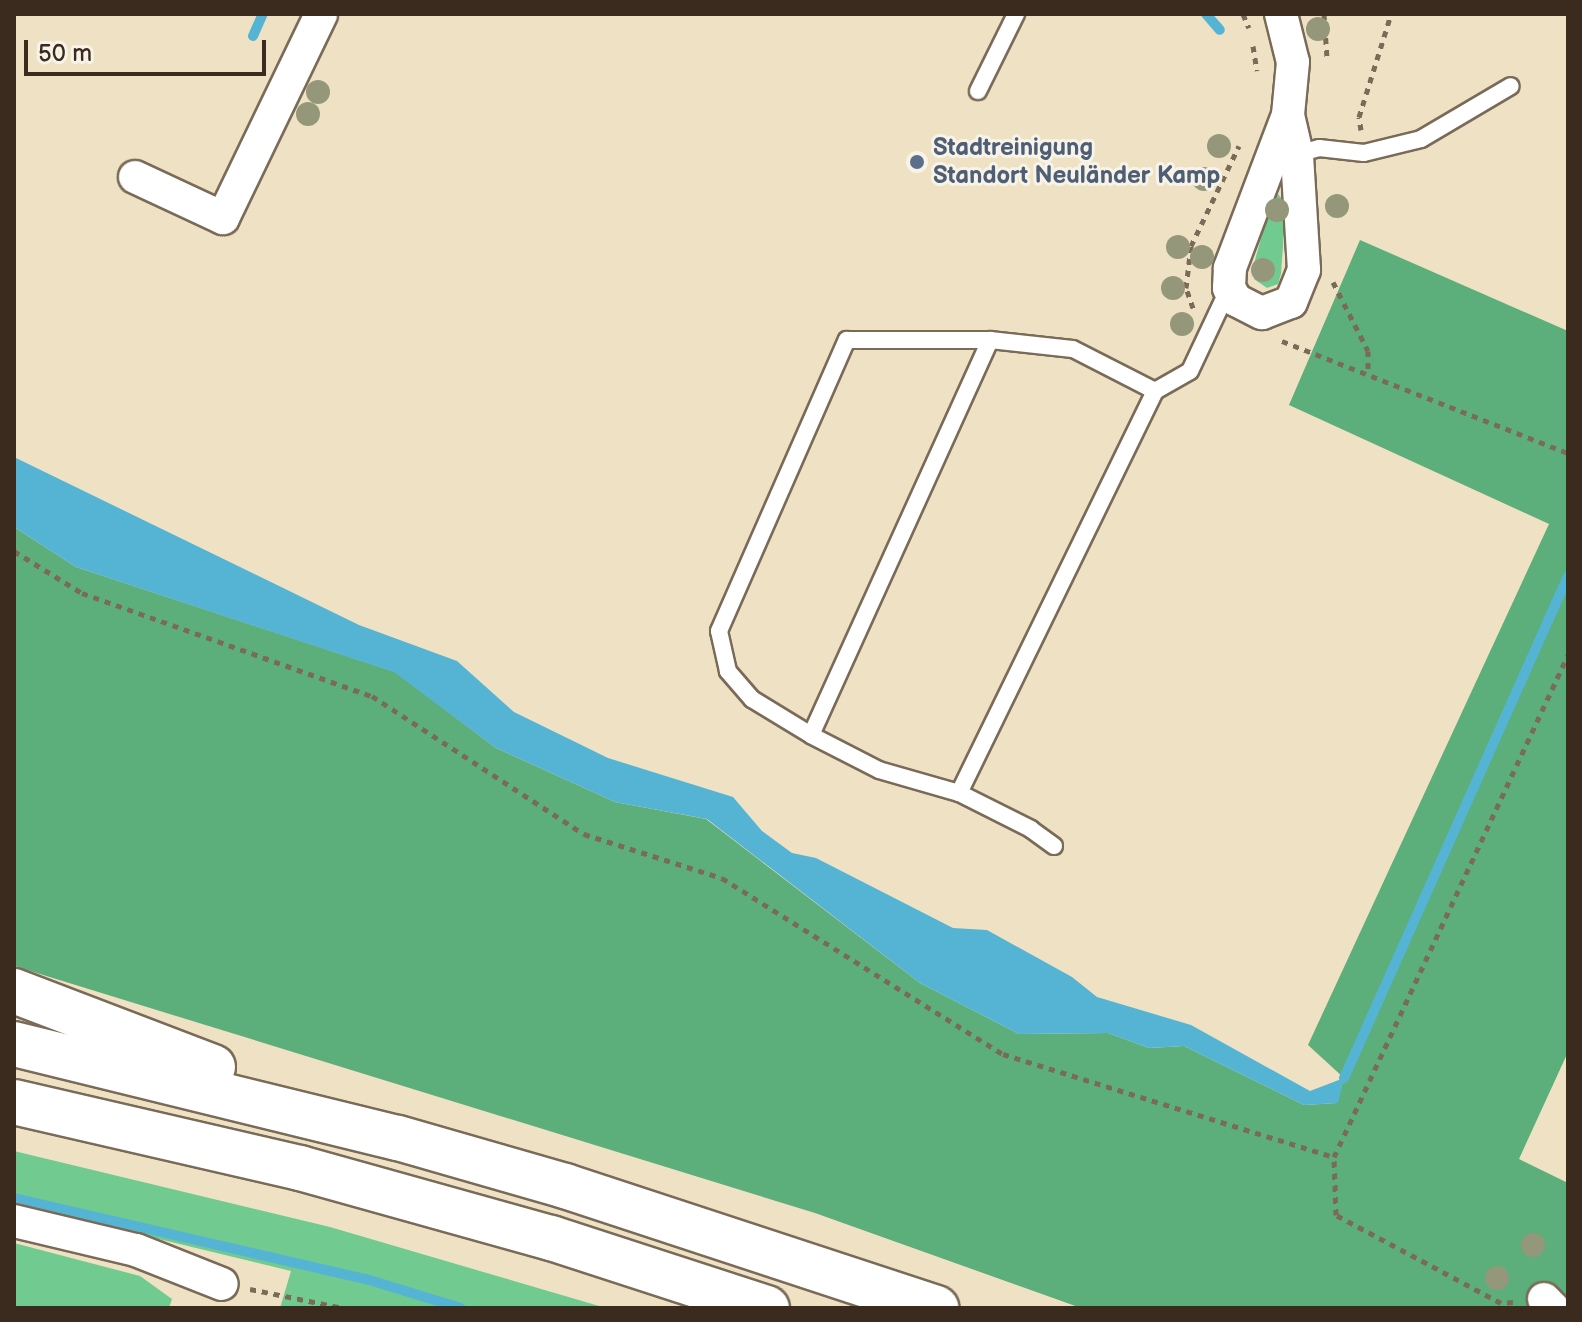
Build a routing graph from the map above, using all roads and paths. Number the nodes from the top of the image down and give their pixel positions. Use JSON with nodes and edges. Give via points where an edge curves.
{"nodes":[{"id":1,"x":321,"y":14,"type":"edge"},
{"id":2,"x":1016,"y":14,"type":"edge"},
{"id":3,"x":1243,"y":14,"type":"edge"},
{"id":4,"x":1281,"y":14,"type":"edge"},
{"id":5,"x":1324,"y":14,"type":"edge"},
{"id":6,"x":1391,"y":14,"type":"edge"},
{"id":7,"x":1325,"y":70,"type":"dead end"},
{"id":8,"x":1256,"y":82,"type":"dead end"},
{"id":9,"x":1511,"y":86,"type":"dead end"},
{"id":10,"x":978,"y":91,"type":"dead end"},
{"id":11,"x":1288,"y":115,"type":"junction"},
{"id":12,"x":1241,"y":142,"type":"dead end"},
{"id":13,"x":1364,"y":153,"type":"junction"},
{"id":14,"x":1297,"y":154,"type":"junction"},
{"id":15,"x":135,"y":177,"type":"dead end"},
{"id":16,"x":1331,"y":278,"type":"dead end"},
{"id":17,"x":1229,"y":288,"type":"junction"},
{"id":18,"x":1213,"y":322,"type":"junction"},
{"id":19,"x":1267,"y":337,"type":"dead end"},
{"id":20,"x":990,"y":340,"type":"junction"},
{"id":21,"x":1368,"y":373,"type":"junction"},
{"id":22,"x":1155,"y":391,"type":"junction"},
{"id":23,"x":1568,"y":453,"type":"edge"},
{"id":24,"x":14,"y":551,"type":"edge"},
{"id":25,"x":1568,"y":655,"type":"edge"},
{"id":26,"x":811,"y":735,"type":"junction"},
{"id":27,"x":959,"y":793,"type":"junction"},
{"id":28,"x":1054,"y":846,"type":"dead end"},
{"id":29,"x":14,"y":991,"type":"edge"},
{"id":30,"x":14,"y":1044,"type":"edge"},
{"id":31,"x":14,"y":1102,"type":"edge"},
{"id":32,"x":398,"y":1138,"type":"junction"},
{"id":33,"x":1334,"y":1157,"type":"junction"},
{"id":34,"x":14,"y":1221,"type":"edge"},
{"id":35,"x":222,"y":1284,"type":"joint"},
{"id":36,"x":1548,"y":1303,"type":"edge"},
{"id":37,"x":343,"y":1308,"type":"edge"},
{"id":38,"x":767,"y":1308,"type":"edge"},
{"id":39,"x":936,"y":1308,"type":"edge"}],
"edges":[{"from":1,"to":15,"type":"street","via":[[223,218]]},
{"from":2,"to":10,"type":"lane"},
{"from":3,"to":8,"type":"path"},
{"from":4,"to":11,"type":"street","via":[[1293,62]]},
{"from":5,"to":7,"type":"path"},
{"from":6,"to":13,"type":"path","via":[[1359,117]]},
{"from":9,"to":13,"type":"lane","via":[[1421,139]]},
{"from":11,"to":14,"type":"street"},
{"from":11,"to":17,"type":"street","via":[[1242,229]]},
{"from":12,"to":18,"type":"path","via":[[1186,265],[1195,314]]},
{"from":13,"to":14,"type":"lane","via":[[1319,148]]},
{"from":14,"to":17,"type":"street","via":[[1301,288],[1280,311],[1262,313],[1236,300]]},
{"from":16,"to":21,"type":"path","via":[[1368,351]]},
{"from":17,"to":18,"type":"lane"},
{"from":18,"to":22,"type":"lane","via":[[1190,371]]},
{"from":19,"to":21,"type":"path"},
{"from":20,"to":22,"type":"lane","via":[[1073,349]]},
{"from":20,"to":26,"type":"lane"},
{"from":20,"to":26,"type":"lane","via":[[847,340],[719,631],[728,671],[752,699]]},
{"from":21,"to":23,"type":"path"},
{"from":22,"to":27,"type":"lane"},
{"from":24,"to":33,"type":"path","via":[[82,593],[372,696],[584,834],[722,878],[1003,1054]]},
{"from":25,"to":33,"type":"path"},
{"from":26,"to":27,"type":"lane","via":[[879,770]]},
{"from":27,"to":28,"type":"lane"},
{"from":29,"to":32,"type":"highway"},
{"from":30,"to":32,"type":"highway"},
{"from":31,"to":38,"type":"highway","via":[[315,1172],[551,1238]]},
{"from":32,"to":39,"type":"highway","via":[[595,1196]]},
{"from":33,"to":36,"type":"path","via":[[1336,1215],[1501,1303]]},
{"from":34,"to":35,"type":"street","via":[[136,1250]]},
{"from":35,"to":37,"type":"path"}]}
